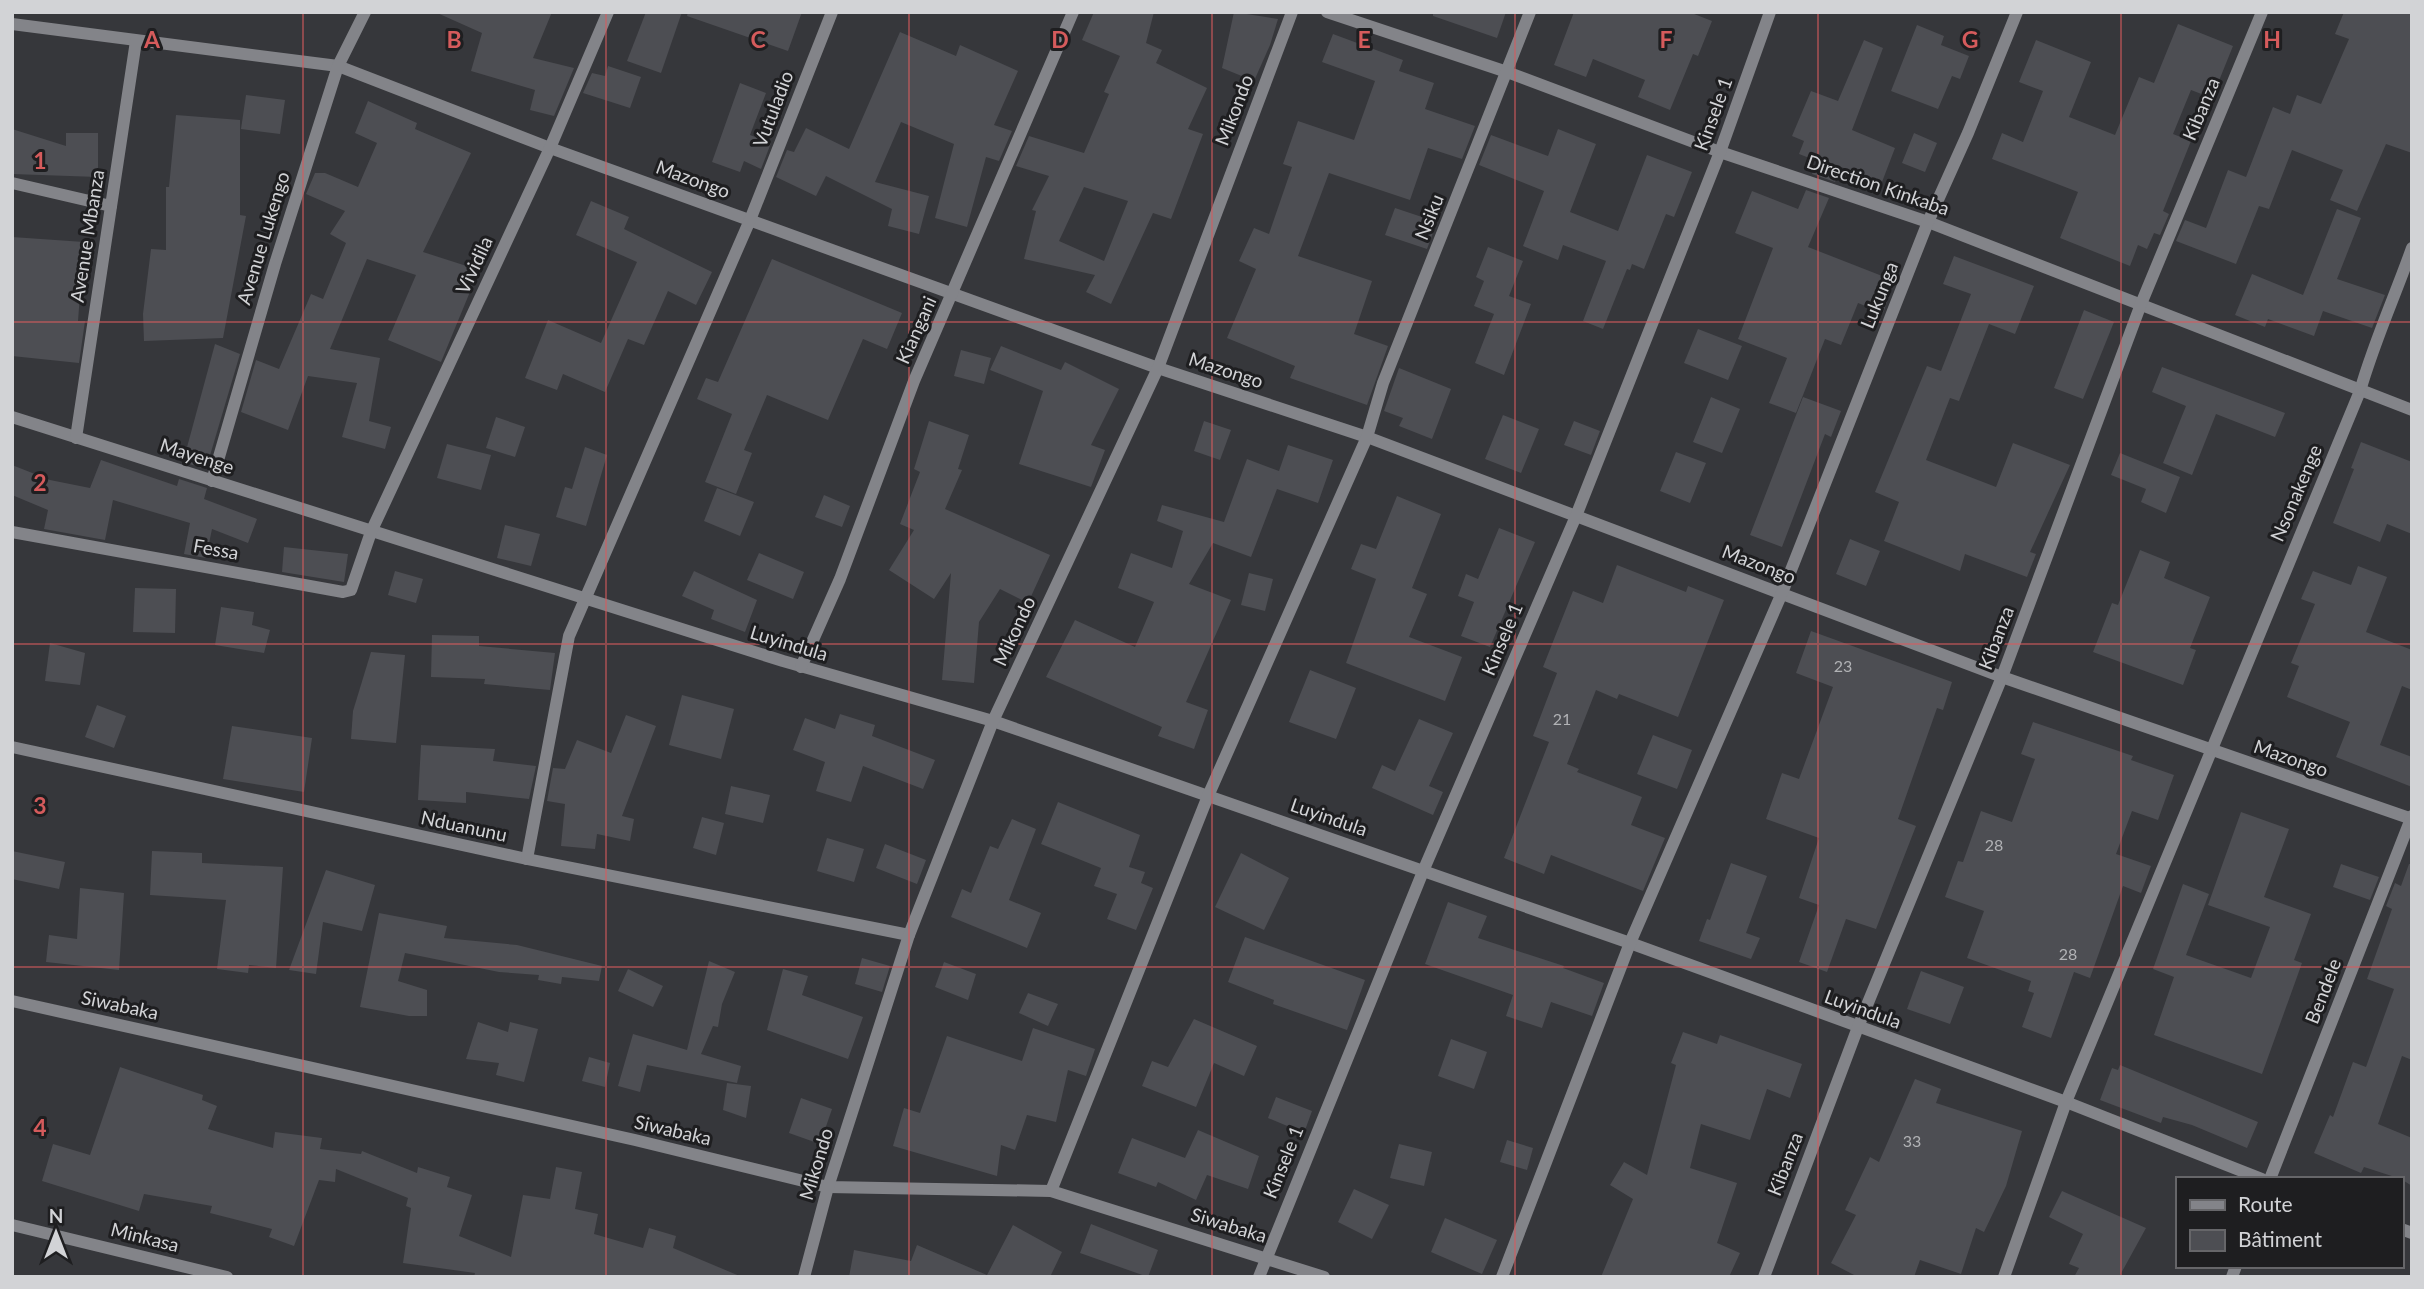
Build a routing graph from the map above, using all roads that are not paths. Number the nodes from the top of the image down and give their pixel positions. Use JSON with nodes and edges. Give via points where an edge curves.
{"nodes":[{"id":1,"x":365,"y":12,"type":"edge"},
{"id":2,"x":608,"y":12,"type":"edge"},
{"id":3,"x":832,"y":12,"type":"edge"},
{"id":4,"x":1073,"y":12,"type":"edge"},
{"id":5,"x":1292,"y":12,"type":"edge"},
{"id":6,"x":1327,"y":12,"type":"edge"},
{"id":7,"x":1530,"y":12,"type":"edge"},
{"id":8,"x":1770,"y":12,"type":"edge"},
{"id":9,"x":2017,"y":12,"type":"edge"},
{"id":10,"x":2262,"y":12,"type":"edge"},
{"id":11,"x":12,"y":24,"type":"edge"},
{"id":12,"x":136,"y":41,"type":"junction"},
{"id":13,"x":338,"y":66,"type":"junction"},
{"id":14,"x":1507,"y":72,"type":"junction"},
{"id":15,"x":550,"y":148,"type":"junction"},
{"id":16,"x":1720,"y":152,"type":"junction"},
{"id":17,"x":12,"y":183,"type":"edge"},
{"id":18,"x":111,"y":206,"type":"junction"},
{"id":19,"x":750,"y":220,"type":"junction"},
{"id":20,"x":1928,"y":222,"type":"junction"},
{"id":21,"x":2412,"y":248,"type":"edge"},
{"id":22,"x":954,"y":293,"type":"junction"},
{"id":23,"x":2141,"y":304,"type":"junction"},
{"id":24,"x":1158,"y":368,"type":"junction"},
{"id":25,"x":2360,"y":391,"type":"junction"},
{"id":26,"x":2412,"y":410,"type":"edge"},
{"id":27,"x":12,"y":417,"type":"edge"},
{"id":28,"x":1367,"y":437,"type":"junction"},
{"id":29,"x":76,"y":438,"type":"junction"},
{"id":30,"x":212,"y":481,"type":"junction"},
{"id":31,"x":1576,"y":516,"type":"junction"},
{"id":32,"x":12,"y":532,"type":"edge"},
{"id":33,"x":371,"y":532,"type":"junction"},
{"id":34,"x":1782,"y":593,"type":"junction"},
{"id":35,"x":584,"y":599,"type":"junction"},
{"id":36,"x":801,"y":667,"type":"junction"},
{"id":37,"x":2002,"y":677,"type":"junction"},
{"id":38,"x":993,"y":721,"type":"junction"},
{"id":39,"x":12,"y":747,"type":"edge"},
{"id":40,"x":2209,"y":751,"type":"junction"},
{"id":41,"x":1208,"y":796,"type":"junction"},
{"id":42,"x":2411,"y":818,"type":"edge"},
{"id":43,"x":527,"y":859,"type":"junction"},
{"id":44,"x":1424,"y":869,"type":"junction"},
{"id":45,"x":909,"y":935,"type":"junction"},
{"id":46,"x":1630,"y":943,"type":"junction"},
{"id":47,"x":12,"y":1001,"type":"edge"},
{"id":48,"x":1858,"y":1027,"type":"junction"},
{"id":49,"x":2066,"y":1102,"type":"junction"},
{"id":50,"x":2257,"y":1177,"type":"edge"},
{"id":51,"x":2271,"y":1177,"type":"edge"},
{"id":52,"x":828,"y":1187,"type":"junction"},
{"id":53,"x":1051,"y":1191,"type":"junction"},
{"id":54,"x":12,"y":1225,"type":"edge"},
{"id":55,"x":1266,"y":1256,"type":"junction"},
{"id":56,"x":227,"y":1277,"type":"edge"},
{"id":57,"x":804,"y":1277,"type":"edge"},
{"id":58,"x":1259,"y":1277,"type":"edge"},
{"id":59,"x":1324,"y":1277,"type":"edge"},
{"id":60,"x":1502,"y":1277,"type":"edge"},
{"id":61,"x":1764,"y":1277,"type":"edge"},
{"id":62,"x":2004,"y":1277,"type":"edge"}],
"edges":[{"from":1,"to":13,"type":"street","name":"Avenue Lukengo"},
{"from":2,"to":15,"type":"street","name":"Vividila"},
{"from":3,"to":19,"type":"street","name":"Vutuladio"},
{"from":4,"to":22,"type":"street","name":"Kiangani"},
{"from":5,"to":24,"type":"street","name":"Mikondo"},
{"from":6,"to":14,"type":"street","name":"Direction Kinkaba"},
{"from":7,"to":14,"type":"street","name":"Nsiku"},
{"from":8,"to":16,"type":"street","name":"Kinsele 1"},
{"from":9,"to":20,"type":"street","name":"Lukunga"},
{"from":10,"to":23,"type":"street","name":"Kibanza"},
{"from":11,"to":12,"type":"street","name":"Mazongo"},
{"from":12,"to":13,"type":"street","name":"Mazongo"},
{"from":12,"to":18,"type":"street","name":"Avenue Mbanza"},
{"from":13,"to":15,"type":"street","name":"Mazongo"},
{"from":13,"to":30,"type":"street","name":"Avenue Lukengo"},
{"from":14,"to":16,"type":"street","name":"Direction Kinkaba"},
{"from":14,"to":28,"type":"street","name":"Nsiku","via":[[1383,383]]},
{"from":15,"to":19,"type":"street","name":"Mazongo"},
{"from":15,"to":33,"type":"street","name":"Vividila"},
{"from":16,"to":20,"type":"street","name":"Direction Kinkaba"},
{"from":16,"to":31,"type":"street","name":"Kinsele 1"},
{"from":17,"to":18,"type":"street"},
{"from":18,"to":29,"type":"street","name":"Avenue Mbanza"},
{"from":19,"to":22,"type":"street","name":"Mazongo"},
{"from":19,"to":35,"type":"street","name":"Vutuladio"},
{"from":20,"to":23,"type":"street","name":"Direction Kinkaba"},
{"from":20,"to":34,"type":"street","name":"Lukunga"},
{"from":21,"to":25,"type":"street","name":"Nsonakenge"},
{"from":22,"to":24,"type":"street","name":"Mazongo"},
{"from":22,"to":36,"type":"street","name":"Kiangani","via":[[914,381],[840,579]]},
{"from":23,"to":25,"type":"street","name":"Direction Kinkaba"},
{"from":23,"to":37,"type":"street","name":"Kibanza"},
{"from":24,"to":28,"type":"street","name":"Mazongo"},
{"from":24,"to":38,"type":"street","name":"Mikondo"},
{"from":25,"to":26,"type":"street","name":"Direction Kinkaba"},
{"from":25,"to":40,"type":"street","name":"Nsonakenge"},
{"from":27,"to":29,"type":"street","name":"Mayenge"},
{"from":28,"to":31,"type":"street","name":"Mazongo"},
{"from":28,"to":41,"type":"street","name":"Nsiku"},
{"from":29,"to":30,"type":"street","name":"Mayenge"},
{"from":30,"to":33,"type":"street","name":"Mayenge"},
{"from":31,"to":34,"type":"street","name":"Mazongo"},
{"from":31,"to":44,"type":"street","name":"Kinsele 1"},
{"from":32,"to":33,"type":"street","name":"Fessa","via":[[343,592],[355,584]]},
{"from":33,"to":35,"type":"street","name":"Luyindula"},
{"from":34,"to":37,"type":"street","name":"Mazongo"},
{"from":34,"to":46,"type":"street","name":"Lukunga"},
{"from":35,"to":36,"type":"street","name":"Luyindula"},
{"from":35,"to":43,"type":"street","name":"Vutuladio","via":[[569,636]]},
{"from":36,"to":38,"type":"street","name":"Luyindula"},
{"from":37,"to":40,"type":"street","name":"Mazongo"},
{"from":37,"to":48,"type":"street","name":"Kibanza"},
{"from":38,"to":41,"type":"street","name":"Luyindula"},
{"from":38,"to":45,"type":"street","name":"Mikondo"},
{"from":39,"to":43,"type":"street","name":"Nduanunu"},
{"from":40,"to":42,"type":"street","name":"Mazongo"},
{"from":40,"to":49,"type":"street","name":"Nsonakenge"},
{"from":41,"to":44,"type":"street","name":"Luyindula"},
{"from":41,"to":53,"type":"street","name":"Nsiku"},
{"from":42,"to":51,"type":"street","name":"Bendele"},
{"from":43,"to":45,"type":"street","name":"Nduanunu"},
{"from":44,"to":46,"type":"street","name":"Luyindula"},
{"from":44,"to":55,"type":"street","name":"Kinsele 1"},
{"from":45,"to":52,"type":"street","name":"Mikondo"},
{"from":46,"to":48,"type":"street","name":"Luyindula"},
{"from":46,"to":60,"type":"street","name":"Lukunga"},
{"from":47,"to":52,"type":"street","name":"Siwabaka"},
{"from":48,"to":49,"type":"street","name":"Luyindula"},
{"from":48,"to":61,"type":"street","name":"Kibanza"},
{"from":49,"to":50,"type":"street","name":"Luyindula"},
{"from":49,"to":62,"type":"street","name":"Nsonakenge"},
{"from":52,"to":53,"type":"street","name":"Siwabaka"},
{"from":52,"to":57,"type":"street","name":"Mikondo"},
{"from":53,"to":55,"type":"street","name":"Siwabaka"},
{"from":54,"to":56,"type":"street","name":"Minkasa"},
{"from":55,"to":58,"type":"street","name":"Kinsele 1"},
{"from":55,"to":59,"type":"street","name":"Siwabaka"}]}
